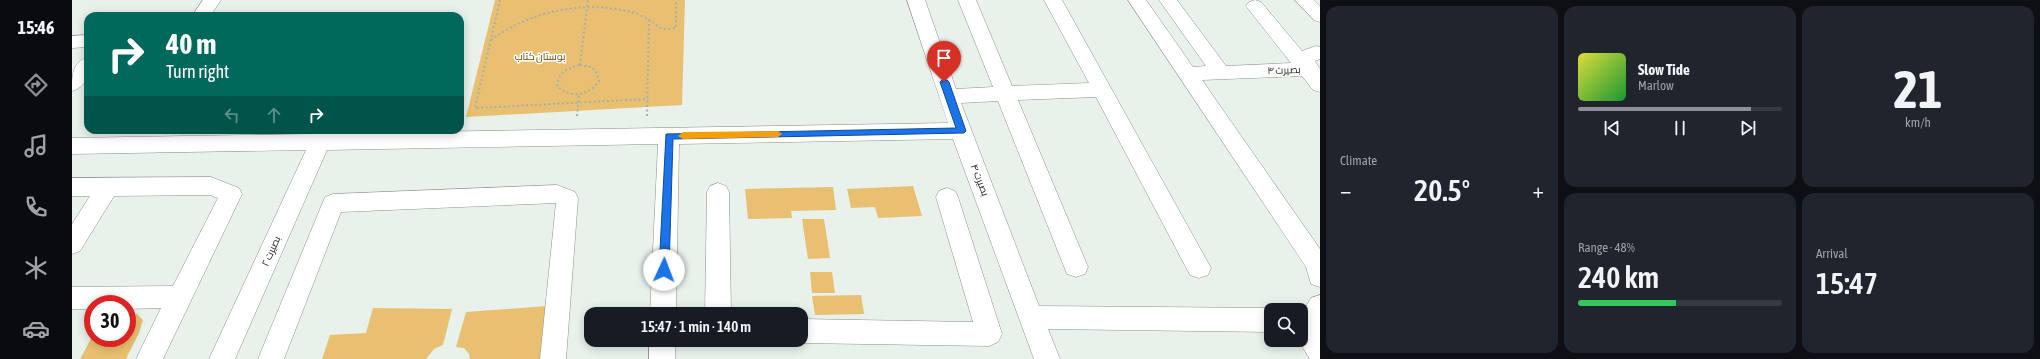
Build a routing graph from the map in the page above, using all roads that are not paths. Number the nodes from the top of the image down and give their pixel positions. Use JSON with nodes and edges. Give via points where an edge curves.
{"nodes":[{"id":1,"x":212,"y":0,"type":"edge"},
{"id":2,"x":916,"y":0,"type":"edge"},
{"id":3,"x":967,"y":0,"type":"edge"},
{"id":4,"x":1053,"y":0,"type":"edge"},
{"id":5,"x":1137,"y":0,"type":"edge"},
{"id":6,"x":1168,"y":0,"type":"edge"},
{"id":7,"x":1304,"y":0,"type":"edge"},
{"id":8,"x":1255,"y":6,"type":"dead end"},
{"id":9,"x":204,"y":12,"type":"edge"},
{"id":10,"x":1320,"y":16,"type":"edge"},
{"id":11,"x":72,"y":42,"type":"edge"},
{"id":12,"x":84,"y":42,"type":"edge"},
{"id":13,"x":1320,"y":53,"type":"edge"},
{"id":14,"x":84,"y":69,"type":"edge"},
{"id":15,"x":1221,"y":73,"type":"junction"},
{"id":16,"x":1314,"y":73,"type":"edge"},
{"id":17,"x":1188,"y":74,"type":"junction"},
{"id":18,"x":72,"y":84,"type":"edge"},
{"id":19,"x":1320,"y":85,"type":"edge"},
{"id":20,"x":1102,"y":90,"type":"junction"},
{"id":21,"x":1006,"y":94,"type":"junction"},
{"id":22,"x":949,"y":96,"type":"junction"},
{"id":23,"x":961,"y":131,"type":"junction"},
{"id":24,"x":669,"y":136,"type":"junction"},
{"id":25,"x":120,"y":138,"type":"edge"},
{"id":26,"x":320,"y":142,"type":"junction"},
{"id":27,"x":72,"y":146,"type":"edge"},
{"id":28,"x":72,"y":187,"type":"edge"},
{"id":29,"x":108,"y":187,"type":"junction"},
{"id":30,"x":718,"y":192,"type":"dead end"},
{"id":31,"x":946,"y":197,"type":"dead end"},
{"id":32,"x":72,"y":244,"type":"edge"},
{"id":33,"x":1076,"y":267,"type":"dead end"},
{"id":34,"x":1199,"y":268,"type":"dead end"},
{"id":35,"x":1320,"y":276,"type":"edge"},
{"id":36,"x":179,"y":297,"type":"junction"},
{"id":37,"x":72,"y":298,"type":"edge"},
{"id":38,"x":1320,"y":306,"type":"edge"},
{"id":39,"x":662,"y":307,"type":"edge"},
{"id":40,"x":718,"y":307,"type":"edge"},
{"id":41,"x":1032,"y":317,"type":"junction"},
{"id":42,"x":1264,"y":320,"type":"edge"},
{"id":43,"x":1308,"y":320,"type":"edge"},
{"id":44,"x":808,"y":331,"type":"edge"},
{"id":45,"x":1308,"y":332,"type":"edge"},
{"id":46,"x":662,"y":347,"type":"edge"},
{"id":47,"x":1320,"y":352,"type":"edge"},
{"id":48,"x":149,"y":359,"type":"edge"},
{"id":49,"x":222,"y":359,"type":"edge"},
{"id":50,"x":271,"y":359,"type":"edge"},
{"id":51,"x":553,"y":359,"type":"edge"},
{"id":52,"x":662,"y":359,"type":"edge"},
{"id":53,"x":1047,"y":359,"type":"edge"}],
"edges":[{"from":1,"to":9,"type":"street"},
{"from":2,"to":22,"type":"street","name":"بصیرت ۴"},
{"from":3,"to":21,"type":"street"},
{"from":4,"to":20,"type":"street"},
{"from":5,"to":17,"type":"street"},
{"from":6,"to":15,"type":"street"},
{"from":7,"to":10,"type":"street"},
{"from":8,"to":16,"type":"street"},
{"from":11,"to":12,"type":"street"},
{"from":13,"to":16,"type":"street","via":[[1316,52],[1304,58]]},
{"from":14,"to":18,"type":"street"},
{"from":15,"to":16,"type":"street","name":"بصیرت ۴"},
{"from":15,"to":17,"type":"street","name":"بصیرت ۴"},
{"from":16,"to":19,"type":"street"},
{"from":17,"to":35,"type":"street","via":[[1317,264]]},
{"from":20,"to":21,"type":"street"},
{"from":20,"to":34,"type":"street"},
{"from":21,"to":22,"type":"street"},
{"from":21,"to":33,"type":"street"},
{"from":22,"to":23,"type":"street","name":"بصیرت ۴"},
{"from":23,"to":24,"type":"street"},
{"from":23,"to":41,"type":"street","name":"بصیرت ۴"},
{"from":24,"to":26,"type":"street"},
{"from":24,"to":39,"type":"street"},
{"from":25,"to":26,"type":"street"},
{"from":25,"to":27,"type":"street"},
{"from":26,"to":49,"type":"street","name":"بصیرت ۲"},
{"from":28,"to":29,"type":"street"},
{"from":29,"to":32,"type":"street"},
{"from":29,"to":36,"type":"street","via":[[211,186],[231,194]]},
{"from":30,"to":40,"type":"street"},
{"from":31,"to":44,"type":"street","via":[[989,334]]},
{"from":36,"to":37,"type":"street"},
{"from":36,"to":48,"type":"street"},
{"from":38,"to":43,"type":"street","via":[[1312,320]]},
{"from":41,"to":42,"type":"street"},
{"from":41,"to":53,"type":"street","name":"بصیرت ۴"},
{"from":45,"to":47,"type":"street"},
{"from":46,"to":52,"type":"street"},
{"from":50,"to":51,"type":"street","via":[[333,203],[557,194],[567,198],[568,209]]}]}
